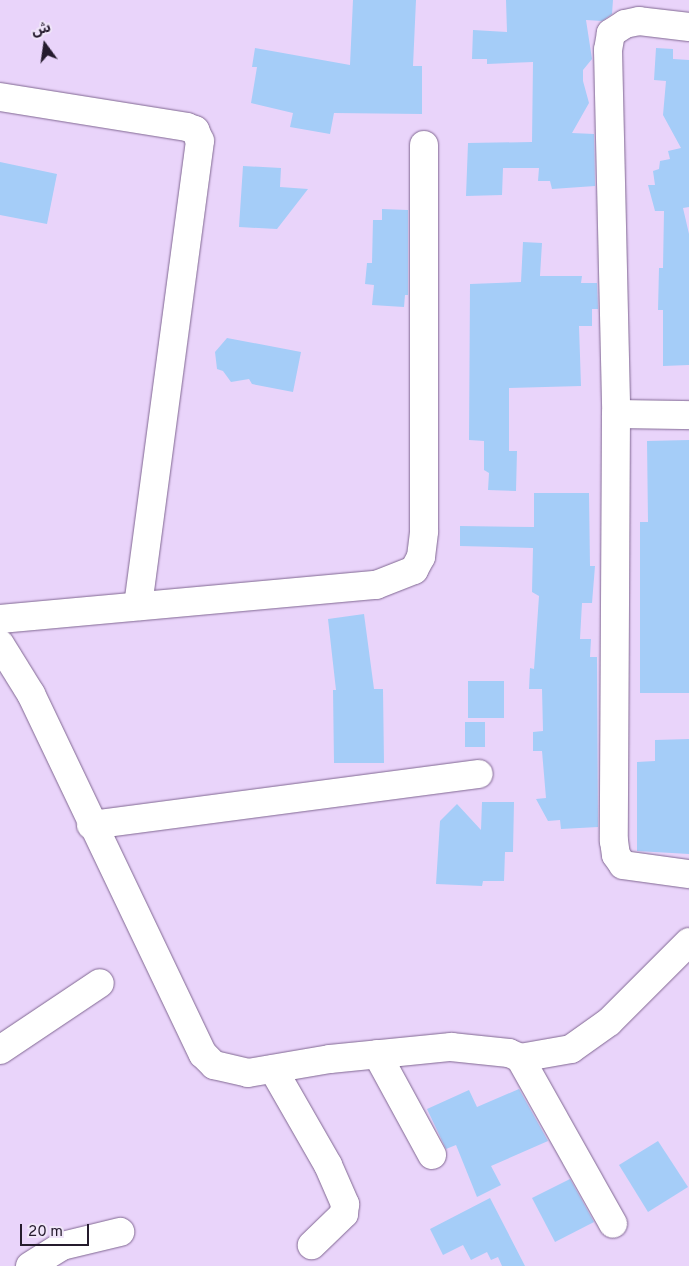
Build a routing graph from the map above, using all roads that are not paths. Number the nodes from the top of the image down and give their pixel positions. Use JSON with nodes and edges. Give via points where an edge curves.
{"nodes":[{"id":1,"x":689,"y":27,"type":"edge"},
{"id":2,"x":0,"y":97,"type":"edge"},
{"id":3,"x":424,"y":146,"type":"dead end"},
{"id":4,"x":616,"y":414,"type":"junction"},
{"id":5,"x":689,"y":414,"type":"edge"},
{"id":6,"x":138,"y":606,"type":"junction"},
{"id":7,"x":0,"y":619,"type":"edge"},
{"id":8,"x":0,"y":644,"type":"edge"},
{"id":9,"x":479,"y":774,"type":"dead end"},
{"id":10,"x":92,"y":825,"type":"junction"},
{"id":11,"x":689,"y":874,"type":"edge"},
{"id":12,"x":689,"y":942,"type":"edge"},
{"id":13,"x":100,"y":983,"type":"dead end"},
{"id":14,"x":0,"y":1050,"type":"edge"},
{"id":15,"x":377,"y":1054,"type":"junction"},
{"id":16,"x":520,"y":1058,"type":"junction"},
{"id":17,"x":274,"y":1069,"type":"junction"},
{"id":18,"x":432,"y":1155,"type":"dead end"},
{"id":19,"x":613,"y":1224,"type":"dead end"},
{"id":20,"x":120,"y":1232,"type":"dead end"},
{"id":21,"x":312,"y":1245,"type":"dead end"},
{"id":22,"x":30,"y":1266,"type":"edge"}],
"edges":[{"from":1,"to":4,"type":"street","via":[[639,21],[625,24],[611,34],[608,50]]},
{"from":2,"to":6,"type":"street","via":[[187,127],[195,130],[200,141]]},
{"from":3,"to":6,"type":"street","via":[[424,531],[421,557],[414,570],[376,585]]},
{"from":4,"to":5,"type":"street"},
{"from":4,"to":11,"type":"street","via":[[616,855],[623,865]]},
{"from":6,"to":7,"type":"street"},
{"from":8,"to":10,"type":"street","via":[[31,694]]},
{"from":9,"to":10,"type":"street"},
{"from":10,"to":17,"type":"street","via":[[203,1054],[214,1065],[230,1071],[248,1073]]},
{"from":12,"to":16,"type":"street","via":[[584,1043],[571,1049]]},
{"from":13,"to":14,"type":"street"},
{"from":15,"to":16,"type":"street","via":[[451,1047],[509,1053]]},
{"from":15,"to":17,"type":"street"},
{"from":15,"to":18,"type":"street"},
{"from":16,"to":19,"type":"street"},
{"from":17,"to":21,"type":"street","via":[[346,1204],[344,1214]]},
{"from":20,"to":22,"type":"street","via":[[62,1246]]}]}
